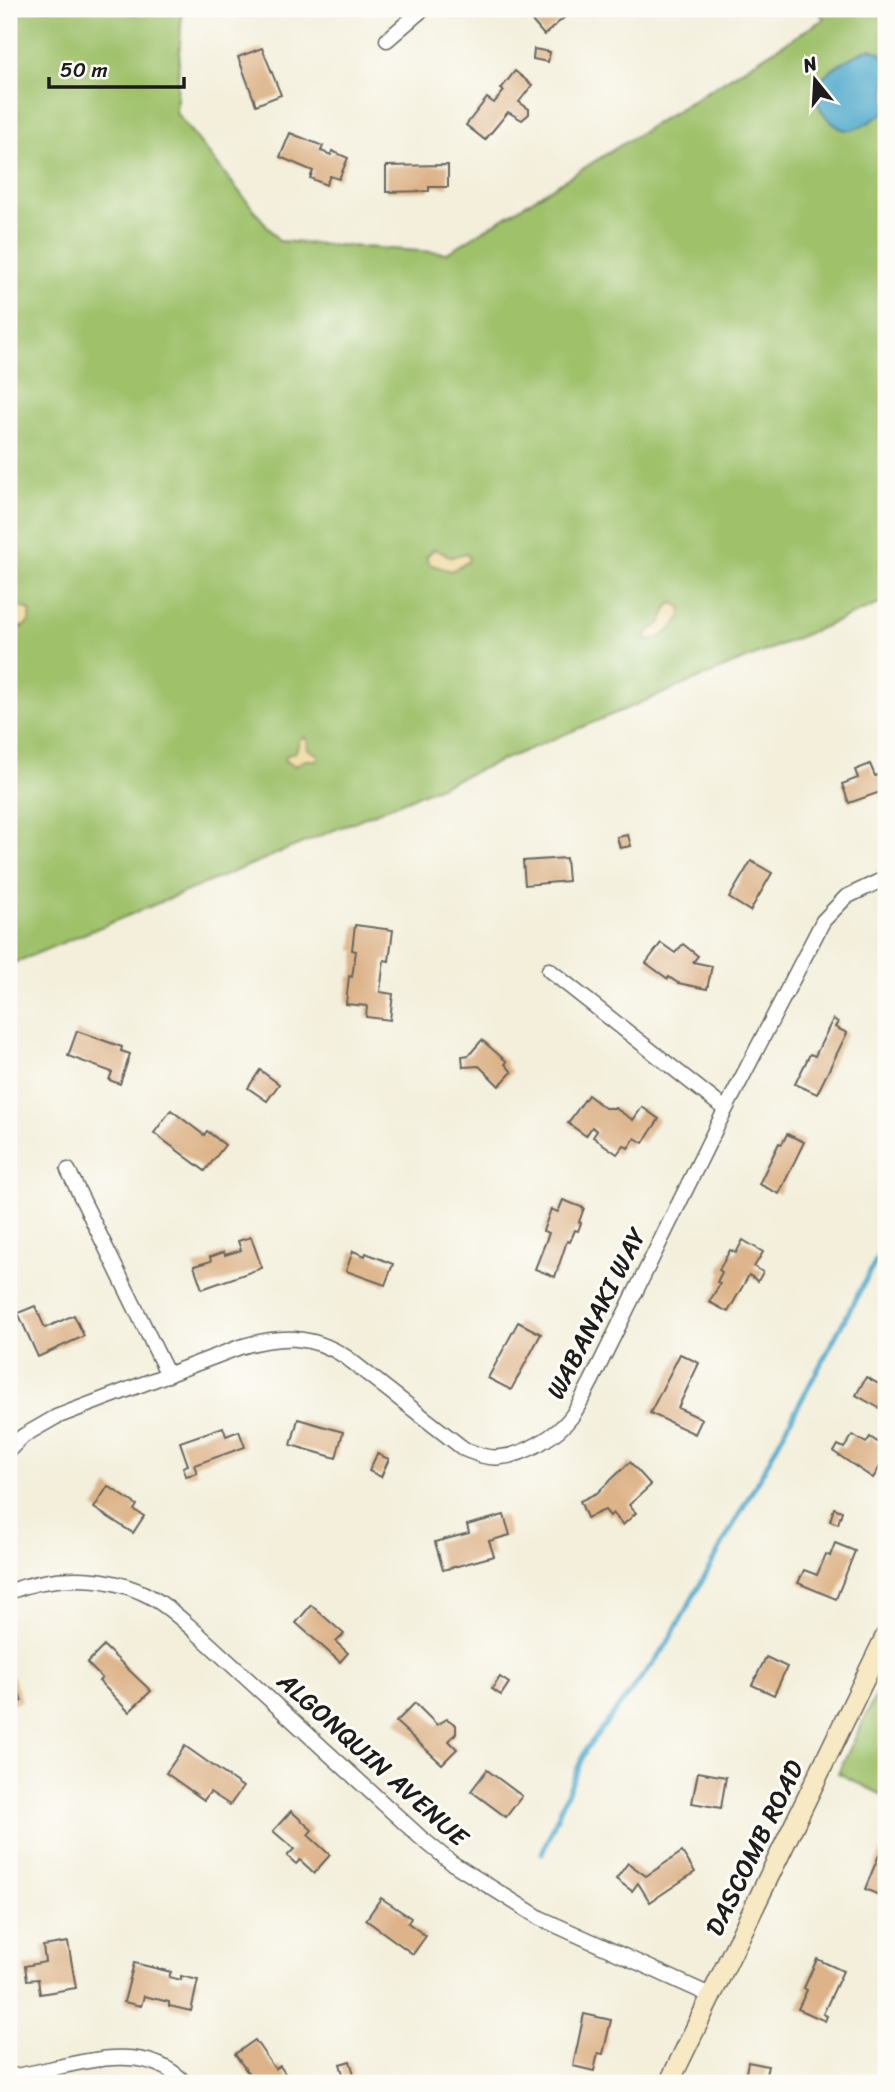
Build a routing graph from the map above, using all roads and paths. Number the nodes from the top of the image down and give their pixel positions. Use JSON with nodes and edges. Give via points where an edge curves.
{"nodes":[{"id":1,"x":423,"y":9,"type":"edge"},
{"id":2,"x":387,"y":40,"type":"dead end"},
{"id":3,"x":886,"y":878,"type":"edge"},
{"id":4,"x":549,"y":970,"type":"dead end"},
{"id":5,"x":725,"y":1109,"type":"junction"},
{"id":6,"x":68,"y":1170,"type":"dead end"},
{"id":7,"x":168,"y":1375,"type":"junction"},
{"id":8,"x":9,"y":1450,"type":"edge"},
{"id":9,"x":9,"y":1591,"type":"edge"},
{"id":10,"x":886,"y":1635,"type":"edge"},
{"id":11,"x":712,"y":1996,"type":"junction"},
{"id":12,"x":9,"y":2077,"type":"edge"},
{"id":13,"x":185,"y":2083,"type":"edge"},
{"id":14,"x":669,"y":2083,"type":"edge"}],
"edges":[{"from":1,"to":2,"type":"street"},
{"from":3,"to":5,"type":"street","name":"WABANAKI WAY","via":[[846,897],[823,921]]},
{"from":4,"to":5,"type":"street"},
{"from":5,"to":7,"type":"street","name":"WABANAKI WAY","via":[[571,1418],[524,1450],[502,1458],[464,1449],[346,1357],[315,1340],[261,1341]]},
{"from":6,"to":7,"type":"street"},
{"from":7,"to":8,"type":"street","name":"WABANAKI WAY","via":[[56,1417]]},
{"from":9,"to":11,"type":"street","name":"ALGONQUIN AVENUE","via":[[57,1579],[94,1580],[143,1593],[197,1632],[452,1863],[540,1918]]},
{"from":10,"to":11,"type":"main road","name":"DASCOMB ROAD"},
{"from":11,"to":14,"type":"main road","name":"DASCOMB ROAD"},
{"from":12,"to":13,"type":"street","via":[[128,2057],[159,2064]]}]}
